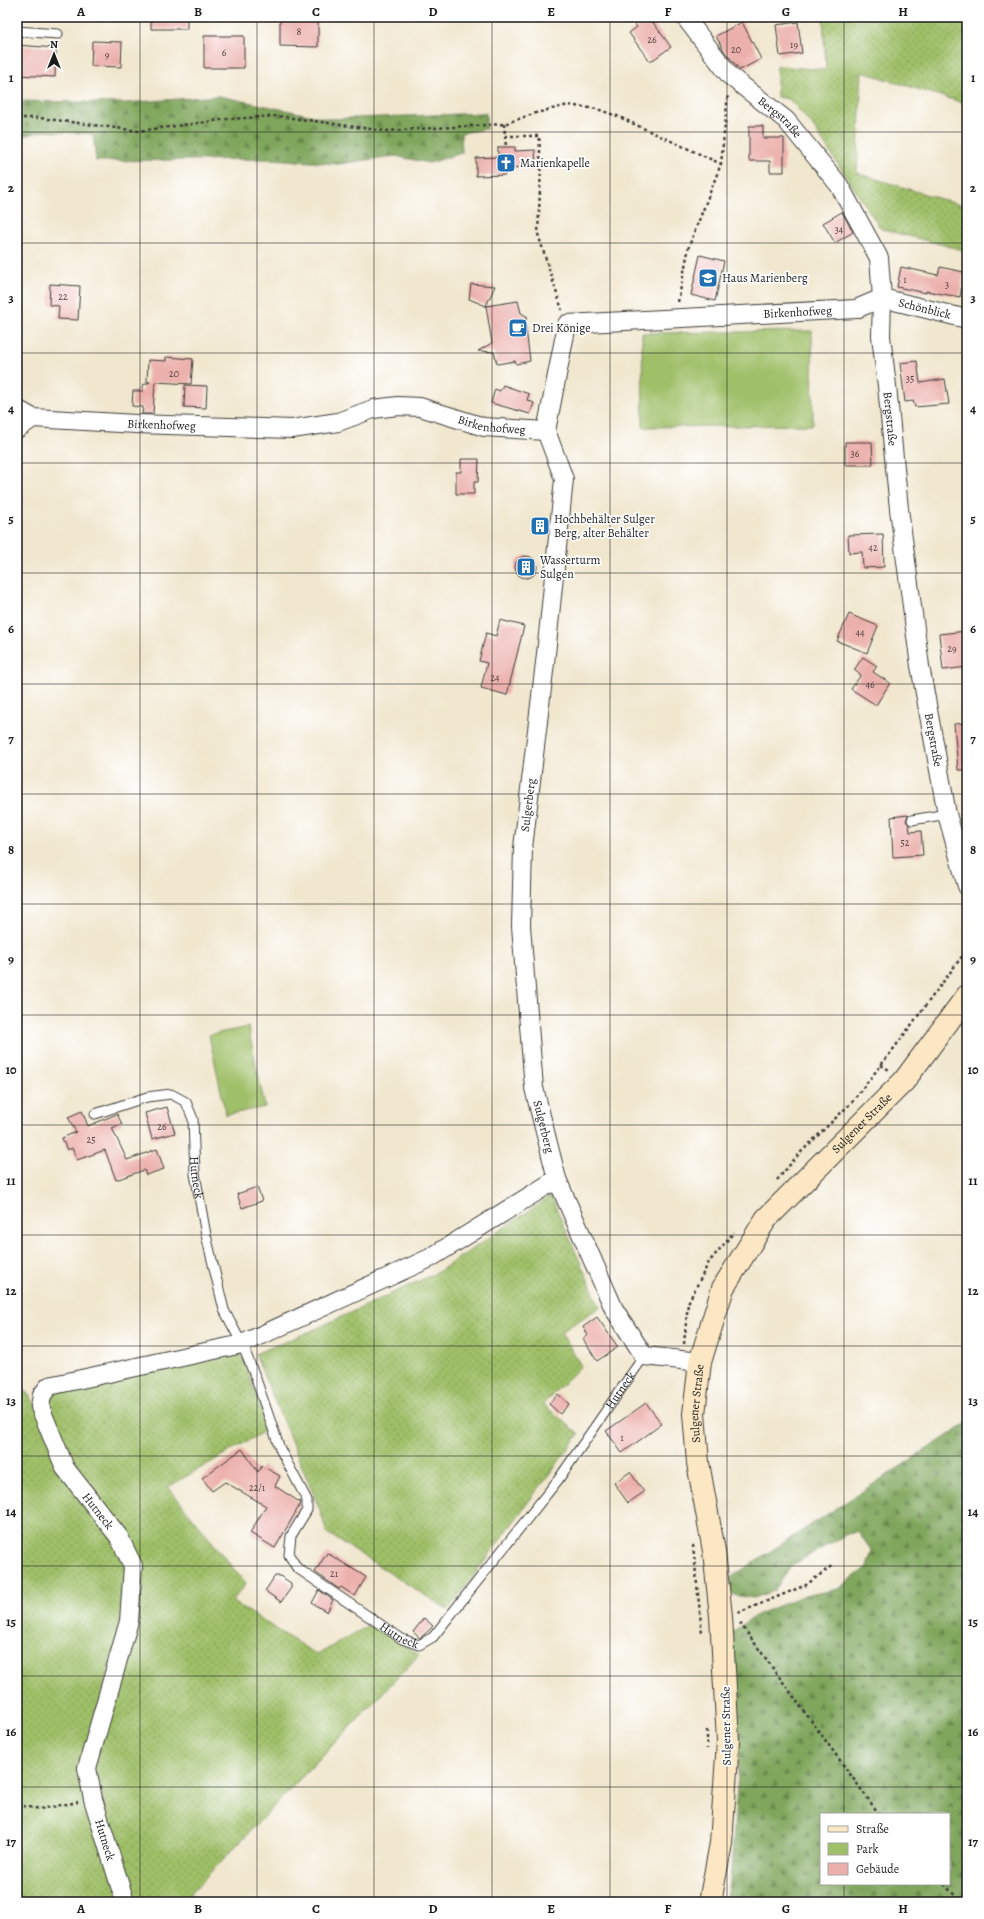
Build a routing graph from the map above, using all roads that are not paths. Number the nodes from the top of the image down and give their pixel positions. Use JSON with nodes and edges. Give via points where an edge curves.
{"nodes":[{"id":1,"x":688,"y":18,"type":"edge"},
{"id":2,"x":17,"y":31,"type":"edge"},
{"id":3,"x":58,"y":34,"type":"dead end"},
{"id":4,"x":882,"y":298,"type":"junction"},
{"id":5,"x":967,"y":319,"type":"edge"},
{"id":6,"x":17,"y":410,"type":"edge"},
{"id":7,"x":33,"y":418,"type":"junction"},
{"id":8,"x":17,"y":429,"type":"edge"},
{"id":9,"x":546,"y":431,"type":"junction"},
{"id":10,"x":947,"y":814,"type":"junction"},
{"id":11,"x":912,"y":820,"type":"dead end"},
{"id":12,"x":967,"y":886,"type":"edge"},
{"id":13,"x":967,"y":996,"type":"edge"},
{"id":14,"x":95,"y":1114,"type":"dead end"},
{"id":15,"x":557,"y":1179,"type":"junction"},
{"id":16,"x":242,"y":1344,"type":"junction"},
{"id":17,"x":644,"y":1356,"type":"junction"},
{"id":18,"x":700,"y":1362,"type":"junction"},
{"id":19,"x":125,"y":1902,"type":"edge"},
{"id":20,"x":710,"y":1902,"type":"edge"}],
"edges":[{"from":1,"to":4,"type":"street","name":"Bergstraße","via":[[730,76],[786,120],[839,186],[880,258]]},
{"from":2,"to":3,"type":"lane"},
{"from":4,"to":5,"type":"street","name":"Schönblick"},
{"from":4,"to":9,"type":"street","name":"Birkenhofweg","via":[[856,309],[566,324]]},
{"from":4,"to":10,"type":"street","name":"Bergstraße","via":[[881,336],[899,509],[920,666]]},
{"from":6,"to":7,"type":"street","name":"Birkenhofweg"},
{"from":7,"to":8,"type":"street"},
{"from":7,"to":9,"type":"street","name":"Birkenhofweg","via":[[292,429],[338,422],[373,409],[398,406],[420,407],[484,427]]},
{"from":9,"to":15,"type":"street","name":"Sulgerberg","via":[[564,479],[523,848],[521,926],[534,1088]]},
{"from":10,"to":11,"type":"lane"},
{"from":10,"to":12,"type":"street","name":"Bergstraße"},
{"from":13,"to":18,"type":"main road","name":"Sulgener Straße","via":[[904,1081],[766,1219],[723,1288]]},
{"from":14,"to":16,"type":"lane","name":"Hutneck","via":[[147,1097],[171,1094],[186,1102],[193,1119],[195,1174],[206,1235],[224,1310]]},
{"from":15,"to":16,"type":"street","name":"Hutneck","via":[[430,1258]]},
{"from":15,"to":17,"type":"street","via":[[614,1309]]},
{"from":16,"to":17,"type":"lane","name":"Hutneck","via":[[280,1449],[307,1500],[307,1510],[291,1536],[289,1555],[297,1568],[402,1639],[419,1645],[433,1637],[558,1480]]},
{"from":16,"to":19,"type":"street","name":"Hutneck","via":[[49,1386],[42,1395],[40,1407],[65,1468],[119,1537],[133,1566],[129,1621],[87,1768],[93,1799]]},
{"from":17,"to":18,"type":"street"},
{"from":18,"to":20,"type":"main road","name":"Sulgener Straße","via":[[694,1414],[695,1428],[721,1616],[728,1741],[721,1843]]}]}
